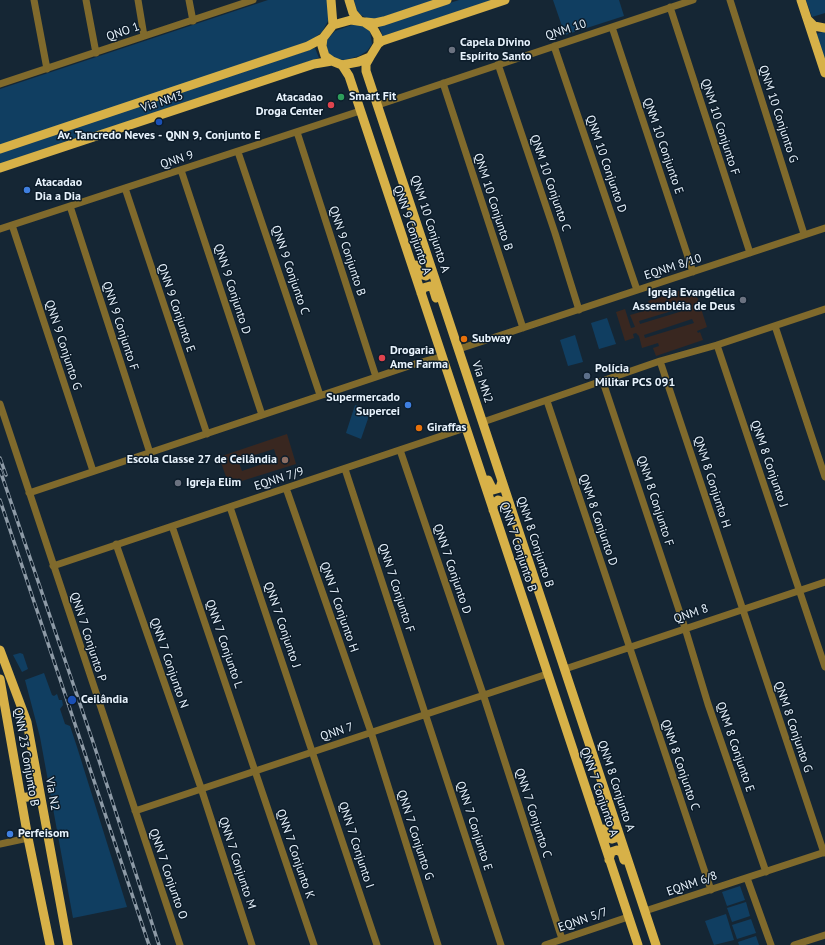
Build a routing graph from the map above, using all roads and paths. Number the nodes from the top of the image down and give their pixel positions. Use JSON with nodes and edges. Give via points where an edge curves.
{"nodes":[{"id":1,"x":34,"y":0,"type":"edge"},
{"id":2,"x":86,"y":0,"type":"edge"},
{"id":3,"x":138,"y":0,"type":"edge"},
{"id":4,"x":189,"y":0,"type":"edge"},
{"id":5,"x":253,"y":0,"type":"edge"},
{"id":6,"x":331,"y":0,"type":"edge"},
{"id":7,"x":349,"y":0,"type":"edge"},
{"id":8,"x":447,"y":0,"type":"edge"},
{"id":9,"x":505,"y":0,"type":"edge"},
{"id":10,"x":693,"y":0,"type":"edge"},
{"id":11,"x":730,"y":0,"type":"edge"},
{"id":12,"x":801,"y":0,"type":"edge"},
{"id":13,"x":242,"y":2,"type":"edge"},
{"id":14,"x":670,"y":7,"type":"junction"},
{"id":15,"x":807,"y":17,"type":"junction"},
{"id":16,"x":193,"y":20,"type":"junction"},
{"id":17,"x":363,"y":21,"type":"junction"},
{"id":18,"x":333,"y":25,"type":"junction"},
{"id":19,"x":612,"y":27,"type":"junction"},
{"id":20,"x":825,"y":28,"type":"edge"},
{"id":21,"x":144,"y":36,"type":"junction"},
{"id":22,"x":323,"y":38,"type":"junction"},
{"id":23,"x":378,"y":44,"type":"junction"},
{"id":24,"x":554,"y":46,"type":"junction"},
{"id":25,"x":96,"y":53,"type":"junction"},
{"id":26,"x":370,"y":57,"type":"junction"},
{"id":27,"x":332,"y":61,"type":"junction"},
{"id":28,"x":498,"y":64,"type":"junction"},
{"id":29,"x":342,"y":65,"type":"junction"},
{"id":30,"x":47,"y":69,"type":"junction"},
{"id":31,"x":825,"y":73,"type":"edge"},
{"id":32,"x":443,"y":83,"type":"junction"},
{"id":33,"x":0,"y":84,"type":"edge"},
{"id":34,"x":378,"y":105,"type":"junction"},
{"id":35,"x":360,"y":111,"type":"junction"},
{"id":36,"x":297,"y":132,"type":"junction"},
{"id":37,"x":0,"y":149,"type":"edge"},
{"id":38,"x":238,"y":152,"type":"junction"},
{"id":39,"x":0,"y":168,"type":"edge"},
{"id":40,"x":181,"y":170,"type":"junction"},
{"id":41,"x":124,"y":188,"type":"junction"},
{"id":42,"x":387,"y":194,"type":"junction"},
{"id":43,"x":70,"y":206,"type":"junction"},
{"id":44,"x":12,"y":225,"type":"junction"},
{"id":45,"x":825,"y":228,"type":"edge"},
{"id":46,"x":0,"y":229,"type":"edge"},
{"id":47,"x":804,"y":234,"type":"junction"},
{"id":48,"x":750,"y":253,"type":"junction"},
{"id":49,"x":430,"y":262,"type":"junction"},
{"id":50,"x":693,"y":272,"type":"junction"},
{"id":51,"x":637,"y":290,"type":"junction"},
{"id":52,"x":421,"y":294,"type":"junction"},
{"id":53,"x":825,"y":309,"type":"edge"},
{"id":54,"x":579,"y":310,"type":"junction"},
{"id":55,"x":775,"y":326,"type":"junction"},
{"id":56,"x":523,"y":328,"type":"junction"},
{"id":57,"x":716,"y":345,"type":"junction"},
{"id":58,"x":459,"y":349,"type":"junction"},
{"id":59,"x":441,"y":357,"type":"junction"},
{"id":60,"x":463,"y":360,"type":"junction"},
{"id":61,"x":660,"y":362,"type":"junction"},
{"id":62,"x":376,"y":377,"type":"junction"},
{"id":63,"x":603,"y":382,"type":"junction"},
{"id":64,"x":320,"y":395,"type":"junction"},
{"id":65,"x":547,"y":401,"type":"junction"},
{"id":66,"x":0,"y":404,"type":"edge"},
{"id":67,"x":262,"y":415,"type":"junction"},
{"id":68,"x":483,"y":422,"type":"junction"},
{"id":69,"x":466,"y":431,"type":"junction"},
{"id":70,"x":207,"y":434,"type":"junction"},
{"id":71,"x":400,"y":450,"type":"junction"},
{"id":72,"x":150,"y":453,"type":"junction"},
{"id":73,"x":345,"y":469,"type":"junction"},
{"id":74,"x":93,"y":471,"type":"junction"},
{"id":75,"x":825,"y":477,"type":"edge"},
{"id":76,"x":502,"y":481,"type":"junction"},
{"id":77,"x":286,"y":488,"type":"junction"},
{"id":78,"x":29,"y":493,"type":"junction"},
{"id":79,"x":230,"y":507,"type":"junction"},
{"id":80,"x":493,"y":510,"type":"junction"},
{"id":81,"x":172,"y":526,"type":"junction"},
{"id":82,"x":116,"y":544,"type":"junction"},
{"id":83,"x":53,"y":566,"type":"junction"},
{"id":84,"x":532,"y":573,"type":"junction"},
{"id":85,"x":825,"y":582,"type":"edge"},
{"id":86,"x":799,"y":590,"type":"junction"},
{"id":87,"x":741,"y":609,"type":"junction"},
{"id":88,"x":686,"y":628,"type":"junction"},
{"id":89,"x":629,"y":647,"type":"junction"},
{"id":90,"x":0,"y":650,"type":"edge"},
{"id":91,"x":825,"y":667,"type":"edge"},
{"id":92,"x":565,"y":669,"type":"junction"},
{"id":93,"x":547,"y":674,"type":"junction"},
{"id":94,"x":0,"y":679,"type":"edge"},
{"id":95,"x":483,"y":694,"type":"junction"},
{"id":96,"x":426,"y":713,"type":"junction"},
{"id":97,"x":371,"y":732,"type":"junction"},
{"id":98,"x":313,"y":751,"type":"junction"},
{"id":99,"x":575,"y":759,"type":"junction"},
{"id":100,"x":255,"y":770,"type":"junction"},
{"id":101,"x":201,"y":788,"type":"junction"},
{"id":102,"x":40,"y":795,"type":"junction"},
{"id":103,"x":21,"y":798,"type":"junction"},
{"id":104,"x":135,"y":811,"type":"junction"},
{"id":105,"x":618,"y":830,"type":"junction"},
{"id":106,"x":28,"y":838,"type":"junction"},
{"id":107,"x":0,"y":844,"type":"edge"},
{"id":108,"x":824,"y":852,"type":"edge"},
{"id":109,"x":609,"y":860,"type":"junction"},
{"id":110,"x":766,"y":872,"type":"junction"},
{"id":111,"x":747,"y":878,"type":"junction"},
{"id":112,"x":711,"y":890,"type":"junction"},
{"id":113,"x":646,"y":914,"type":"junction"},
{"id":114,"x":628,"y":917,"type":"junction"},
{"id":115,"x":825,"y":935,"type":"edge"},
{"id":116,"x":562,"y":939,"type":"junction"},
{"id":117,"x":50,"y":945,"type":"edge"},
{"id":118,"x":68,"y":945,"type":"edge"},
{"id":119,"x":180,"y":945,"type":"edge"},
{"id":120,"x":252,"y":945,"type":"edge"},
{"id":121,"x":314,"y":945,"type":"edge"},
{"id":122,"x":377,"y":945,"type":"edge"},
{"id":123,"x":438,"y":945,"type":"edge"},
{"id":124,"x":501,"y":945,"type":"edge"},
{"id":125,"x":546,"y":945,"type":"edge"},
{"id":126,"x":638,"y":945,"type":"edge"},
{"id":127,"x":656,"y":945,"type":"edge"},
{"id":128,"x":771,"y":945,"type":"edge"},
{"id":129,"x":794,"y":945,"type":"edge"}],
"edges":[{"from":1,"to":30,"type":"street"},
{"from":2,"to":25,"type":"street"},
{"from":3,"to":21,"type":"street"},
{"from":4,"to":16,"type":"street"},
{"from":5,"to":13,"type":"street","name":"QNO 1"},
{"from":6,"to":18,"type":"main road"},
{"from":7,"to":17,"type":"main road","via":[[353,13]]},
{"from":8,"to":17,"type":"main road","via":[[384,21]]},
{"from":9,"to":23,"type":"main road","via":[[389,38]]},
{"from":10,"to":14,"type":"street","name":"QNM 10"},
{"from":11,"to":47,"type":"street","name":"QNM 10 Conjunto G"},
{"from":12,"to":15,"type":"main road"},
{"from":13,"to":16,"type":"street","name":"QNO 1"},
{"from":14,"to":19,"type":"street","name":"QNM 10"},
{"from":14,"to":48,"type":"street","name":"QNM 10 Conjunto F"},
{"from":15,"to":20,"type":"main road","via":[[814,26]]},
{"from":15,"to":31,"type":"main road"},
{"from":16,"to":21,"type":"street","name":"QNO 1"},
{"from":17,"to":18,"type":"main road","via":[[345,20]]},
{"from":17,"to":23,"type":"main road","via":[[376,33]]},
{"from":18,"to":22,"type":"main road"},
{"from":19,"to":24,"type":"street","name":"QNM 10"},
{"from":19,"to":50,"type":"street","name":"QNM 10 Conjunto E"},
{"from":21,"to":25,"type":"street","name":"QNO 1"},
{"from":22,"to":27,"type":"main road","via":[[322,51]]},
{"from":22,"to":37,"type":"main road","name":"Via NM3","via":[[308,46]]},
{"from":23,"to":26,"type":"main road"},
{"from":24,"to":28,"type":"street","name":"QNM 10"},
{"from":24,"to":51,"type":"street","name":"QNM 10 Conjunto D"},
{"from":25,"to":30,"type":"street","name":"QNO 1"},
{"from":26,"to":29,"type":"main road"},
{"from":26,"to":34,"type":"main road","via":[[366,71]]},
{"from":27,"to":29,"type":"main road"},
{"from":27,"to":39,"type":"main road","name":"Via NM3","via":[[314,64]]},
{"from":28,"to":32,"type":"street","name":"QNM 10"},
{"from":28,"to":54,"type":"street","name":"QNM 10 Conjunto C"},
{"from":29,"to":35,"type":"main road","via":[[349,76]]},
{"from":30,"to":33,"type":"street","name":"QNO 1"},
{"from":32,"to":34,"type":"street","name":"QNM 10"},
{"from":32,"to":56,"type":"street","name":"QNM 10 Conjunto B"},
{"from":34,"to":49,"type":"main road","name":"QNM 10 Conjunto A"},
{"from":35,"to":36,"type":"street","name":"QNN 9"},
{"from":35,"to":42,"type":"main road","name":"QNN 9 Conjunto A"},
{"from":36,"to":38,"type":"street","name":"QNN 9"},
{"from":36,"to":62,"type":"street","name":"QNN 9 Conjunto B"},
{"from":38,"to":40,"type":"street","name":"QNN 9"},
{"from":38,"to":64,"type":"street","name":"QNN 9 Conjunto C"},
{"from":40,"to":41,"type":"street","name":"QNN 9"},
{"from":40,"to":67,"type":"street","name":"QNN 9 Conjunto D"},
{"from":41,"to":43,"type":"street","name":"QNN 9"},
{"from":41,"to":70,"type":"street","name":"QNN 9 Conjunto E"},
{"from":42,"to":49,"type":"main road","via":[[402,220],[421,276],[429,274]]},
{"from":42,"to":52,"type":"main road","name":"QNN 9 Conjunto A"},
{"from":43,"to":44,"type":"street","name":"QNN 9"},
{"from":43,"to":72,"type":"street","name":"QNN 9 Conjunto F"},
{"from":44,"to":46,"type":"street","name":"QNN 9"},
{"from":44,"to":74,"type":"street","name":"QNN 9 Conjunto G"},
{"from":45,"to":47,"type":"street","name":"EQNM 8/10"},
{"from":47,"to":48,"type":"street","name":"EQNM 8/10"},
{"from":48,"to":50,"type":"street","name":"EQNM 8/10"},
{"from":49,"to":58,"type":"main road","name":"QNM 10 Conjunto A"},
{"from":50,"to":51,"type":"street","name":"EQNM 8/10"},
{"from":51,"to":54,"type":"street","name":"EQNM 8/10"},
{"from":52,"to":59,"type":"main road","name":"QNN 9 Conjunto A"},
{"from":52,"to":60,"type":"main road","via":[[422,288],[433,288],[448,331]]},
{"from":53,"to":55,"type":"street"},
{"from":54,"to":56,"type":"street","name":"EQNM 8/10"},
{"from":55,"to":57,"type":"street"},
{"from":55,"to":75,"type":"street"},
{"from":56,"to":58,"type":"street","name":"EQNM 8/10"},
{"from":57,"to":61,"type":"street"},
{"from":57,"to":86,"type":"street","name":"QNM 8 Conjunto J"},
{"from":58,"to":60,"type":"main road","name":"Via MN2"},
{"from":59,"to":62,"type":"street"},
{"from":59,"to":69,"type":"main road"},
{"from":60,"to":68,"type":"main road","name":"Via MN2"},
{"from":61,"to":63,"type":"street"},
{"from":61,"to":87,"type":"street","name":"QNM 8 Conjunto H"},
{"from":62,"to":64,"type":"street"},
{"from":63,"to":65,"type":"street"},
{"from":63,"to":88,"type":"street","name":"QNM 8 Conjunto F"},
{"from":64,"to":67,"type":"street"},
{"from":65,"to":68,"type":"street"},
{"from":65,"to":89,"type":"street","name":"QNM 8 Conjunto D"},
{"from":66,"to":78,"type":"street","name":"QNN 7 Conjunto P"},
{"from":67,"to":70,"type":"street"},
{"from":68,"to":76,"type":"main road","name":"QNM 8 Conjunto B"},
{"from":69,"to":71,"type":"street","name":"EQNN 7/9"},
{"from":69,"to":76,"type":"main road","via":[[478,452],[491,488],[498,489]]},
{"from":69,"to":80,"type":"main road","name":"QNN 7 Conjunto B"},
{"from":70,"to":72,"type":"street"},
{"from":71,"to":73,"type":"street","name":"EQNN 7/9"},
{"from":71,"to":95,"type":"street","name":"QNN 7 Conjunto D"},
{"from":72,"to":74,"type":"street"},
{"from":73,"to":77,"type":"street","name":"EQNN 7/9"},
{"from":73,"to":96,"type":"street","name":"QNN 7 Conjunto F"},
{"from":74,"to":78,"type":"street"},
{"from":76,"to":84,"type":"main road","name":"QNM 8 Conjunto B"},
{"from":77,"to":79,"type":"street","name":"EQNN 7/9"},
{"from":77,"to":97,"type":"street","name":"QNN 7 Conjunto H"},
{"from":78,"to":83,"type":"street","name":"QNN 7 Conjunto P"},
{"from":79,"to":81,"type":"street","name":"EQNN 7/9"},
{"from":79,"to":98,"type":"street","name":"QNN 7 Conjunto J"},
{"from":80,"to":84,"type":"main road","via":[[493,504],[498,500],[506,503]]},
{"from":80,"to":93,"type":"main road","name":"QNN 7 Conjunto B"},
{"from":81,"to":82,"type":"street","name":"EQNN 7/9"},
{"from":81,"to":100,"type":"street","name":"QNN 7 Conjunto L"},
{"from":82,"to":83,"type":"street","name":"EQNN 7/9"},
{"from":82,"to":101,"type":"street","name":"QNN 7 Conjunto N"},
{"from":83,"to":104,"type":"street","name":"QNN 7 Conjunto P"},
{"from":84,"to":92,"type":"main road","name":"QNM 8 Conjunto B"},
{"from":85,"to":86,"type":"street","name":"QNM 8"},
{"from":86,"to":87,"type":"street","name":"QNM 8"},
{"from":86,"to":91,"type":"street","name":"QNM 8 Conjunto J"},
{"from":87,"to":88,"type":"street","name":"QNM 8"},
{"from":87,"to":108,"type":"street","name":"QNM 8 Conjunto G"},
{"from":88,"to":89,"type":"street","name":"QNM 8"},
{"from":88,"to":110,"type":"street","name":"QNM 8 Conjunto E","via":[[708,704]]},
{"from":89,"to":92,"type":"street","name":"QNM 8"},
{"from":89,"to":112,"type":"street","name":"QNM 8 Conjunto C"},
{"from":90,"to":102,"type":"main road","name":"Via N2","via":[[27,722]]},
{"from":92,"to":105,"type":"main road","name":"QNM 8 Conjunto A"},
{"from":93,"to":95,"type":"street","name":"QNN 7"},
{"from":93,"to":99,"type":"main road","name":"QNN 7 Conjunto A"},
{"from":94,"to":103,"type":"main road","name":"QNN 23 Conjunto B"},
{"from":95,"to":96,"type":"street","name":"QNN 7"},
{"from":95,"to":116,"type":"street","name":"QNN 7 Conjunto C"},
{"from":96,"to":97,"type":"street","name":"QNN 7"},
{"from":96,"to":124,"type":"street","name":"QNN 7 Conjunto E"},
{"from":97,"to":98,"type":"street","name":"QNN 7"},
{"from":97,"to":123,"type":"street","name":"QNN 7 Conjunto G"},
{"from":98,"to":100,"type":"street","name":"QNN 7"},
{"from":98,"to":122,"type":"street","name":"QNN 7 Conjunto I"},
{"from":99,"to":105,"type":"main road","via":[[590,788],[607,837],[615,839],[618,837]]},
{"from":99,"to":109,"type":"main road","name":"QNN 7 Conjunto A"},
{"from":100,"to":101,"type":"street","name":"QNN 7"},
{"from":100,"to":121,"type":"street","name":"QNN 7 Conjunto K"},
{"from":101,"to":104,"type":"street","name":"QNN 7"},
{"from":101,"to":120,"type":"street","name":"QNN 7 Conjunto M"},
{"from":102,"to":103,"type":"main road"},
{"from":102,"to":118,"type":"main road","name":"Via N2"},
{"from":103,"to":106,"type":"main road","name":"QNN 23 Conjunto B"},
{"from":104,"to":119,"type":"street","name":"QNN 7 Conjunto O"},
{"from":105,"to":113,"type":"main road","name":"QNM 8 Conjunto A"},
{"from":106,"to":107,"type":"street"},
{"from":106,"to":117,"type":"main road","name":"QNN 23 Conjunto B"},
{"from":108,"to":110,"type":"street","name":"EQNM 6/8"},
{"from":109,"to":113,"type":"main road","via":[[613,851],[622,853],[636,898]]},
{"from":109,"to":114,"type":"main road","name":"QNN 7 Conjunto A"},
{"from":110,"to":111,"type":"street","name":"EQNM 6/8"},
{"from":111,"to":112,"type":"street","name":"EQNM 6/8"},
{"from":111,"to":128,"type":"street"},
{"from":112,"to":113,"type":"street","name":"EQNM 6/8"},
{"from":113,"to":127,"type":"main road"},
{"from":114,"to":116,"type":"street","name":"EQNN 5/7"},
{"from":114,"to":126,"type":"main road"},
{"from":115,"to":129,"type":"street"},
{"from":116,"to":125,"type":"street","name":"EQNN 5/7"}]}
